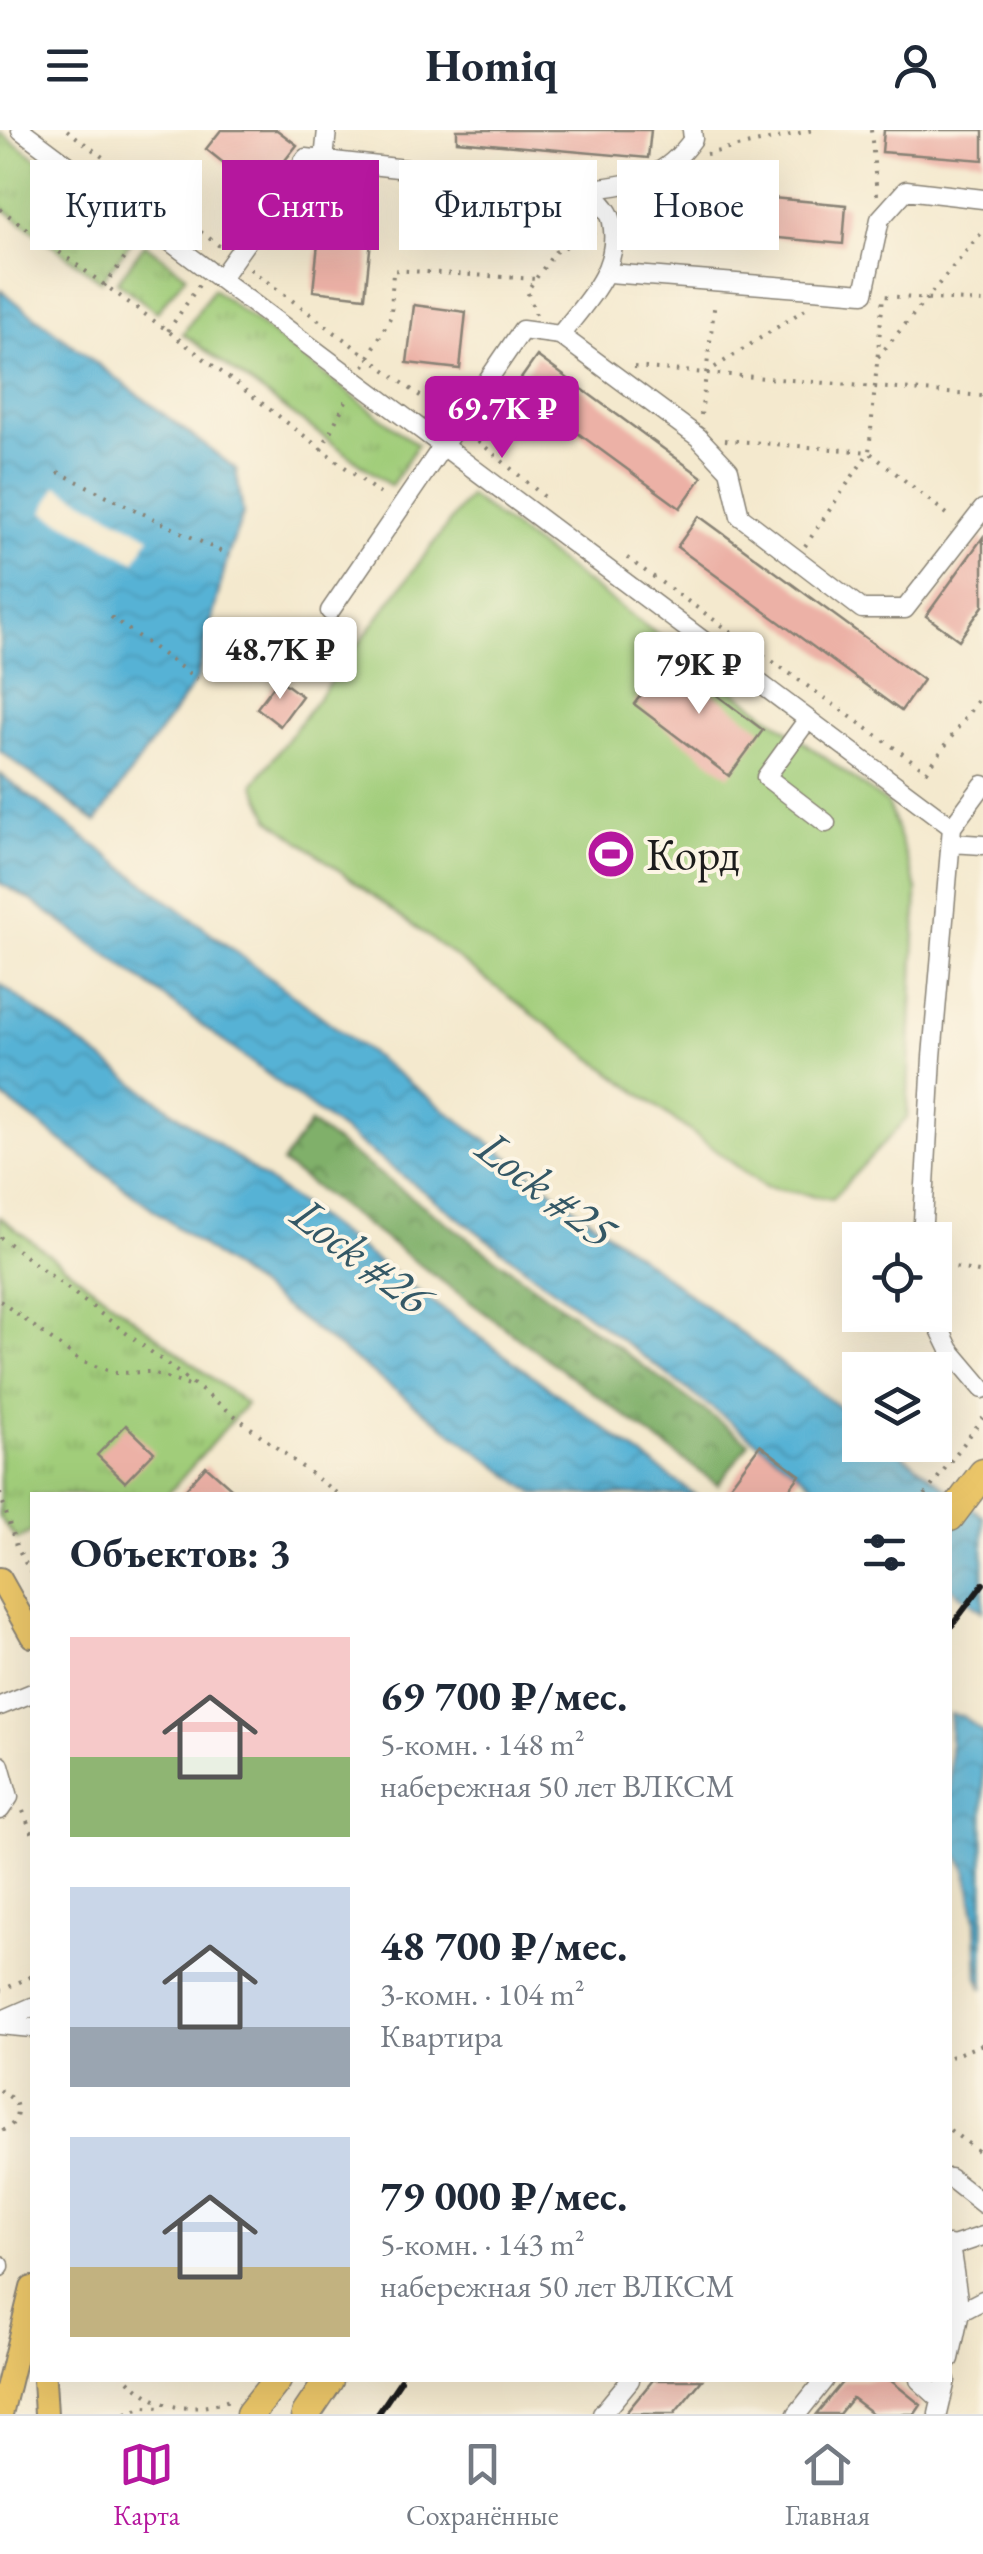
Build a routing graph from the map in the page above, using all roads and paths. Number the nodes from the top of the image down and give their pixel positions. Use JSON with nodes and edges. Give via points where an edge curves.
{"nodes":[{"id":1,"x":21,"y":130,"type":"edge"},
{"id":2,"x":67,"y":130,"type":"edge"},
{"id":3,"x":327,"y":130,"type":"edge"},
{"id":4,"x":692,"y":130,"type":"edge"},
{"id":5,"x":813,"y":130,"type":"edge"},
{"id":6,"x":870,"y":130,"type":"edge"},
{"id":7,"x":61,"y":160,"type":"edge"},
{"id":8,"x":305,"y":160,"type":"edge"},
{"id":9,"x":324,"y":160,"type":"joint"},
{"id":10,"x":678,"y":160,"type":"edge"},
{"id":11,"x":681,"y":160,"type":"edge"},
{"id":12,"x":597,"y":199,"type":"edge"},
{"id":13,"x":983,"y":199,"type":"edge"},
{"id":14,"x":0,"y":209,"type":"edge"},
{"id":15,"x":880,"y":219,"type":"junction"},
{"id":16,"x":613,"y":223,"type":"junction"},
{"id":17,"x":983,"y":231,"type":"edge"},
{"id":18,"x":132,"y":250,"type":"edge"},
{"id":19,"x":181,"y":250,"type":"edge"},
{"id":20,"x":241,"y":250,"type":"edge"},
{"id":21,"x":235,"y":258,"type":"junction"},
{"id":22,"x":609,"y":273,"type":"junction"},
{"id":23,"x":214,"y":275,"type":"junction"},
{"id":24,"x":536,"y":279,"type":"junction"},
{"id":25,"x":718,"y":281,"type":"junction"},
{"id":26,"x":104,"y":286,"type":"junction"},
{"id":27,"x":836,"y":289,"type":"junction"},
{"id":28,"x":927,"y":299,"type":"junction"},
{"id":29,"x":983,"y":302,"type":"edge"},
{"id":30,"x":168,"y":331,"type":"junction"},
{"id":31,"x":552,"y":334,"type":"junction"},
{"id":32,"x":369,"y":358,"type":"junction"},
{"id":33,"x":878,"y":358,"type":"junction"},
{"id":34,"x":600,"y":364,"type":"junction"},
{"id":35,"x":706,"y":373,"type":"junction"},
{"id":36,"x":357,"y":380,"type":"junction"},
{"id":37,"x":875,"y":387,"type":"junction"},
{"id":38,"x":983,"y":396,"type":"edge"},
{"id":39,"x":457,"y":423,"type":"junction"},
{"id":40,"x":698,"y":438,"type":"junction"},
{"id":41,"x":442,"y":446,"type":"junction"},
{"id":42,"x":320,"y":450,"type":"junction"},
{"id":43,"x":869,"y":452,"type":"junction"},
{"id":44,"x":58,"y":472,"type":"dead end"},
{"id":45,"x":556,"y":507,"type":"dead end"},
{"id":46,"x":983,"y":509,"type":"edge"},
{"id":47,"x":401,"y":510,"type":"junction"},
{"id":48,"x":967,"y":530,"type":"junction"},
{"id":49,"x":619,"y":553,"type":"dead end"},
{"id":50,"x":228,"y":555,"type":"dead end"},
{"id":51,"x":796,"y":559,"type":"junction"},
{"id":52,"x":330,"y":611,"type":"dead end"},
{"id":53,"x":110,"y":616,"type":"dead end"},
{"id":54,"x":197,"y":679,"type":"dead end"},
{"id":55,"x":983,"y":693,"type":"edge"},
{"id":56,"x":808,"y":720,"type":"junction"},
{"id":57,"x":983,"y":785,"type":"edge"},
{"id":58,"x":826,"y":823,"type":"dead end"},
{"id":59,"x":951,"y":835,"type":"junction"},
{"id":60,"x":983,"y":845,"type":"edge"},
{"id":61,"x":923,"y":1222,"type":"edge"},
{"id":62,"x":0,"y":1237,"type":"edge"},
{"id":63,"x":952,"y":1266,"type":"edge"},
{"id":64,"x":983,"y":1272,"type":"edge"},
{"id":65,"x":0,"y":1301,"type":"edge"},
{"id":66,"x":941,"y":1332,"type":"edge"},
{"id":67,"x":983,"y":1389,"type":"edge"},
{"id":68,"x":202,"y":1391,"type":"junction"},
{"id":69,"x":983,"y":1418,"type":"edge"},
{"id":70,"x":983,"y":1473,"type":"edge"},
{"id":71,"x":0,"y":1492,"type":"edge"},
{"id":72,"x":335,"y":1492,"type":"edge"},
{"id":73,"x":927,"y":1492,"type":"edge"},
{"id":74,"x":952,"y":1514,"type":"edge"},
{"id":75,"x":30,"y":1571,"type":"edge"},
{"id":76,"x":0,"y":1579,"type":"edge"},
{"id":77,"x":30,"y":1632,"type":"edge"},
{"id":78,"x":30,"y":1694,"type":"edge"},
{"id":79,"x":0,"y":1706,"type":"edge"},
{"id":80,"x":0,"y":1765,"type":"edge"},
{"id":81,"x":4,"y":1804,"type":"edge"},
{"id":82,"x":30,"y":1829,"type":"edge"},
{"id":83,"x":30,"y":1977,"type":"edge"},
{"id":84,"x":0,"y":1991,"type":"edge"},
{"id":85,"x":30,"y":2008,"type":"edge"},
{"id":86,"x":0,"y":2023,"type":"edge"},
{"id":87,"x":30,"y":2028,"type":"edge"},
{"id":88,"x":983,"y":2044,"type":"edge"},
{"id":89,"x":952,"y":2056,"type":"edge"},
{"id":90,"x":0,"y":2090,"type":"edge"},
{"id":91,"x":0,"y":2131,"type":"edge"},
{"id":92,"x":952,"y":2132,"type":"edge"},
{"id":93,"x":983,"y":2155,"type":"edge"},
{"id":94,"x":952,"y":2180,"type":"edge"},
{"id":95,"x":983,"y":2204,"type":"edge"},
{"id":96,"x":983,"y":2236,"type":"edge"},
{"id":97,"x":952,"y":2245,"type":"edge"},
{"id":98,"x":952,"y":2259,"type":"edge"},
{"id":99,"x":30,"y":2296,"type":"edge"},
{"id":100,"x":983,"y":2300,"type":"edge"},
{"id":101,"x":960,"y":2312,"type":"junction"},
{"id":102,"x":952,"y":2350,"type":"edge"},
{"id":103,"x":44,"y":2382,"type":"edge"},
{"id":104,"x":130,"y":2382,"type":"edge"},
{"id":105,"x":274,"y":2382,"type":"edge"},
{"id":106,"x":328,"y":2382,"type":"edge"},
{"id":107,"x":628,"y":2382,"type":"edge"},
{"id":108,"x":822,"y":2382,"type":"edge"},
{"id":109,"x":921,"y":2382,"type":"edge"},
{"id":110,"x":946,"y":2382,"type":"edge"},
{"id":111,"x":244,"y":2402,"type":"edge"},
{"id":112,"x":940,"y":2407,"type":"edge"},
{"id":113,"x":168,"y":2408,"type":"junction"},
{"id":114,"x":1,"y":2414,"type":"edge"},
{"id":115,"x":46,"y":2414,"type":"edge"},
{"id":116,"x":126,"y":2414,"type":"edge"},
{"id":117,"x":306,"y":2414,"type":"edge"},
{"id":118,"x":602,"y":2414,"type":"edge"},
{"id":119,"x":797,"y":2414,"type":"edge"}],
"edges":[{"from":1,"to":7,"type":"street"},
{"from":2,"to":21,"type":"path"},
{"from":3,"to":9,"type":"street"},
{"from":4,"to":10,"type":"street"},
{"from":5,"to":11,"type":"path"},
{"from":6,"to":15,"type":"path"},
{"from":8,"to":9,"type":"street"},
{"from":12,"to":16,"type":"street"},
{"from":13,"to":15,"type":"street","via":[[906,190]]},
{"from":14,"to":26,"type":"path"},
{"from":15,"to":27,"type":"street","via":[[864,293]]},
{"from":16,"to":22,"type":"street"},
{"from":16,"to":24,"type":"path","via":[[555,252]]},
{"from":17,"to":28,"type":"path"},
{"from":18,"to":26,"type":"path"},
{"from":19,"to":23,"type":"street"},
{"from":20,"to":21,"type":"street"},
{"from":21,"to":23,"type":"street"},
{"from":21,"to":32,"type":"path"},
{"from":22,"to":25,"type":"street"},
{"from":22,"to":31,"type":"street"},
{"from":23,"to":30,"type":"path"},
{"from":23,"to":36,"type":"street"},
{"from":24,"to":31,"type":"path","via":[[526,291]]},
{"from":24,"to":32,"type":"path","via":[[393,270],[391,316]]},
{"from":25,"to":27,"type":"street"},
{"from":25,"to":35,"type":"path"},
{"from":26,"to":30,"type":"path"},
{"from":27,"to":35,"type":"path"},
{"from":28,"to":29,"type":"path"},
{"from":28,"to":33,"type":"path"},
{"from":28,"to":33,"type":"path","via":[[883,296]]},
{"from":30,"to":42,"type":"path"},
{"from":31,"to":34,"type":"street"},
{"from":31,"to":39,"type":"street","via":[[522,330]]},
{"from":32,"to":36,"type":"path"},
{"from":32,"to":39,"type":"path"},
{"from":33,"to":37,"type":"path"},
{"from":34,"to":35,"type":"path"},
{"from":34,"to":40,"type":"street"},
{"from":35,"to":37,"type":"path"},
{"from":35,"to":40,"type":"path"},
{"from":36,"to":41,"type":"street"},
{"from":36,"to":42,"type":"path"},
{"from":37,"to":38,"type":"path"},
{"from":37,"to":43,"type":"path"},
{"from":39,"to":41,"type":"street"},
{"from":39,"to":45,"type":"path"},
{"from":40,"to":43,"type":"path"},
{"from":40,"to":51,"type":"street","via":[[729,470],[740,516]]},
{"from":41,"to":47,"type":"street"},
{"from":41,"to":56,"type":"street"},
{"from":42,"to":47,"type":"path"},
{"from":43,"to":48,"type":"path"},
{"from":43,"to":51,"type":"path"},
{"from":44,"to":50,"type":"path"},
{"from":46,"to":48,"type":"street"},
{"from":47,"to":52,"type":"street"},
{"from":48,"to":51,"type":"street","via":[[905,609],[862,609]]},
{"from":49,"to":55,"type":"path","via":[[927,770]]},
{"from":53,"to":54,"type":"path"},
{"from":56,"to":58,"type":"street","via":[[766,777]]},
{"from":56,"to":59,"type":"street"},
{"from":57,"to":59,"type":"street"},
{"from":59,"to":60,"type":"street"},
{"from":59,"to":61,"type":"street"},
{"from":62,"to":68,"type":"path"},
{"from":63,"to":64,"type":"path"},
{"from":65,"to":68,"type":"path","via":[[80,1361],[116,1373],[150,1372]]},
{"from":66,"to":67,"type":"street"},
{"from":68,"to":72,"type":"path"},
{"from":69,"to":73,"type":"path"},
{"from":70,"to":74,"type":"highway"},
{"from":71,"to":75,"type":"path"},
{"from":76,"to":77,"type":"main road"},
{"from":78,"to":79,"type":"street"},
{"from":80,"to":81,"type":"street"},
{"from":81,"to":82,"type":"path","via":[[22,1809]]},
{"from":83,"to":84,"type":"path"},
{"from":85,"to":86,"type":"street"},
{"from":86,"to":87,"type":"street"},
{"from":88,"to":89,"type":"path"},
{"from":90,"to":91,"type":"path","via":[[16,2100],[18,2113]]},
{"from":92,"to":93,"type":"path"},
{"from":94,"to":95,"type":"street"},
{"from":96,"to":97,"type":"street"},
{"from":98,"to":101,"type":"street"},
{"from":99,"to":114,"type":"main road"},
{"from":100,"to":101,"type":"street"},
{"from":101,"to":102,"type":"street"},
{"from":103,"to":115,"type":"main road"},
{"from":104,"to":113,"type":"path"},
{"from":105,"to":111,"type":"highway"},
{"from":106,"to":117,"type":"highway"},
{"from":107,"to":118,"type":"street"},
{"from":108,"to":119,"type":"street"},
{"from":109,"to":112,"type":"street"},
{"from":110,"to":112,"type":"street"},
{"from":111,"to":113,"type":"path","via":[[197,2411]]},
{"from":113,"to":116,"type":"path"}]}
